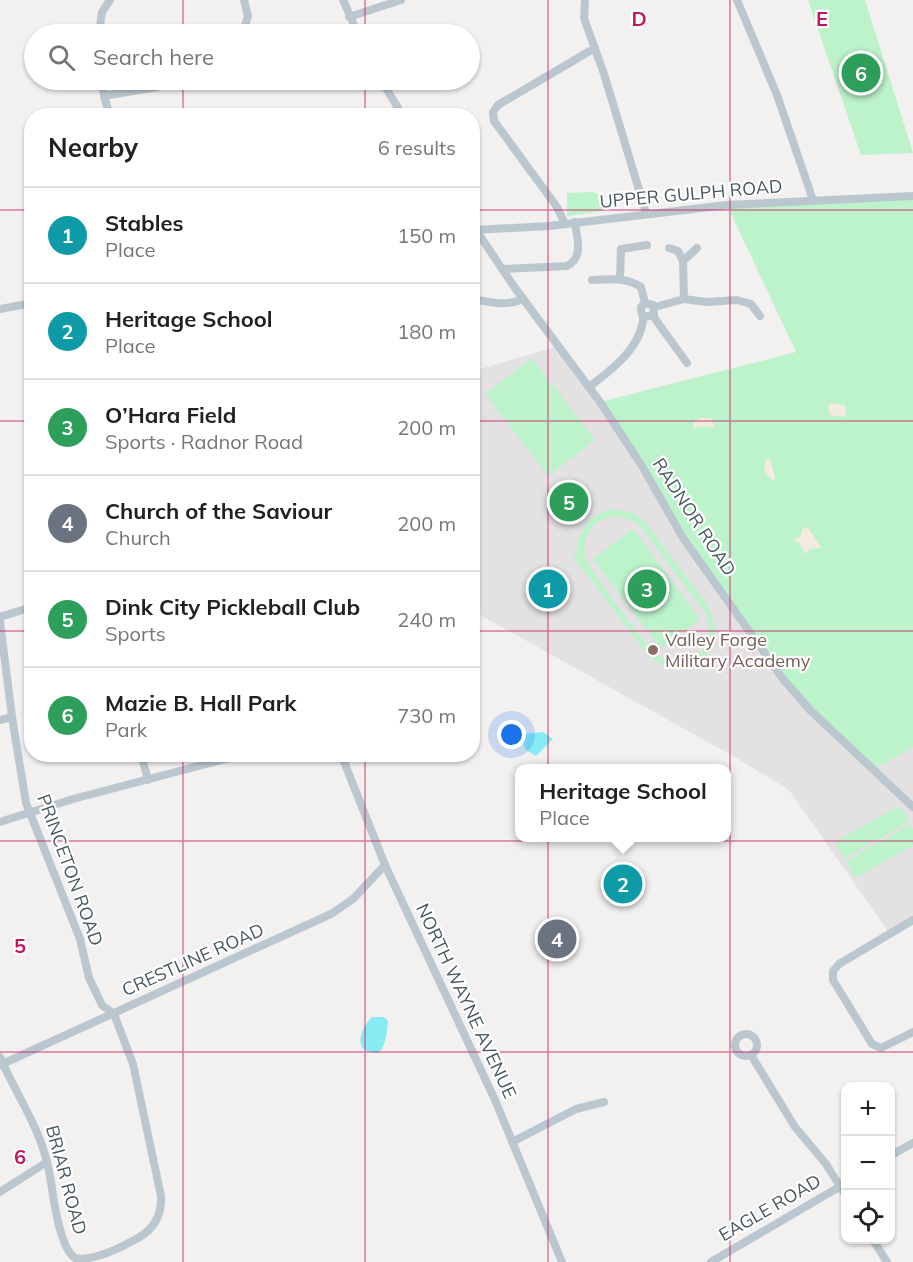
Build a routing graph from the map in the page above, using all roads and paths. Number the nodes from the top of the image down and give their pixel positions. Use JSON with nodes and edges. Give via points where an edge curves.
{"nodes":[{"id":1,"x":110,"y":0,"type":"edge"},
{"id":2,"x":244,"y":0,"type":"edge"},
{"id":3,"x":343,"y":0,"type":"edge"},
{"id":4,"x":401,"y":0,"type":"edge"},
{"id":5,"x":585,"y":0,"type":"edge"},
{"id":6,"x":737,"y":0,"type":"edge"},
{"id":7,"x":349,"y":17,"type":"junction"},
{"id":8,"x":100,"y":24,"type":"edge"},
{"id":9,"x":245,"y":24,"type":"edge"},
{"id":10,"x":353,"y":24,"type":"edge"},
{"id":11,"x":595,"y":48,"type":"junction"},
{"id":12,"x":103,"y":90,"type":"edge"},
{"id":13,"x":139,"y":90,"type":"edge"},
{"id":14,"x":387,"y":90,"type":"edge"},
{"id":15,"x":104,"y":96,"type":"junction"},
{"id":16,"x":108,"y":108,"type":"edge"},
{"id":17,"x":398,"y":108,"type":"edge"},
{"id":18,"x":913,"y":196,"type":"edge"},
{"id":19,"x":813,"y":200,"type":"junction"},
{"id":20,"x":646,"y":213,"type":"junction"},
{"id":21,"x":575,"y":222,"type":"junction"},
{"id":22,"x":565,"y":224,"type":"junction"},
{"id":23,"x":480,"y":228,"type":"edge"},
{"id":24,"x":480,"y":236,"type":"edge"},
{"id":25,"x":647,"y":245,"type":"dead end"},
{"id":26,"x":669,"y":248,"type":"dead end"},
{"id":27,"x":698,"y":248,"type":"dead end"},
{"id":28,"x":683,"y":261,"type":"junction"},
{"id":29,"x":503,"y":269,"type":"junction"},
{"id":30,"x":620,"y":278,"type":"junction"},
{"id":31,"x":592,"y":280,"type":"dead end"},
{"id":32,"x":523,"y":299,"type":"junction"},
{"id":33,"x":684,"y":299,"type":"junction"},
{"id":34,"x":480,"y":300,"type":"edge"},
{"id":35,"x":645,"y":303,"type":"junction"},
{"id":36,"x":24,"y":304,"type":"edge"},
{"id":37,"x":0,"y":309,"type":"edge"},
{"id":38,"x":650,"y":313,"type":"junction"},
{"id":39,"x":760,"y":316,"type":"dead end"},
{"id":40,"x":687,"y":363,"type":"dead end"},
{"id":41,"x":589,"y":387,"type":"junction"},
{"id":42,"x":24,"y":610,"type":"edge"},
{"id":43,"x":0,"y":617,"type":"edge"},
{"id":44,"x":0,"y":622,"type":"edge"},
{"id":45,"x":12,"y":717,"type":"junction"},
{"id":46,"x":0,"y":720,"type":"edge"},
{"id":47,"x":143,"y":762,"type":"edge"},
{"id":48,"x":214,"y":762,"type":"edge"},
{"id":49,"x":344,"y":762,"type":"edge"},
{"id":50,"x":148,"y":780,"type":"junction"},
{"id":51,"x":913,"y":807,"type":"edge"},
{"id":52,"x":30,"y":813,"type":"junction"},
{"id":53,"x":0,"y":822,"type":"edge"},
{"id":54,"x":385,"y":865,"type":"junction"},
{"id":55,"x":913,"y":920,"type":"edge"},
{"id":56,"x":114,"y":1014,"type":"junction"},
{"id":57,"x":913,"y":1032,"type":"edge"},
{"id":58,"x":751,"y":1055,"type":"dead end"},
{"id":59,"x":1,"y":1062,"type":"edge"},
{"id":60,"x":604,"y":1102,"type":"dead end"},
{"id":61,"x":512,"y":1142,"type":"junction"},
{"id":62,"x":913,"y":1143,"type":"edge"},
{"id":63,"x":895,"y":1154,"type":"edge"},
{"id":64,"x":48,"y":1162,"type":"junction"},
{"id":65,"x":841,"y":1182,"type":"edge"},
{"id":66,"x":841,"y":1186,"type":"edge"},
{"id":67,"x":0,"y":1192,"type":"edge"},
{"id":68,"x":876,"y":1244,"type":"edge"},
{"id":69,"x":717,"y":1260,"type":"edge"},
{"id":70,"x":562,"y":1262,"type":"edge"},
{"id":71,"x":887,"y":1262,"type":"edge"}],
"edges":[{"from":1,"to":8,"type":"street"},
{"from":2,"to":9,"type":"street","via":[[248,16]]},
{"from":3,"to":7,"type":"street"},
{"from":4,"to":7,"type":"street"},
{"from":5,"to":11,"type":"street","via":[[584,18]]},
{"from":6,"to":19,"type":"street","via":[[777,95]]},
{"from":7,"to":10,"type":"street"},
{"from":11,"to":20,"type":"street"},
{"from":11,"to":22,"type":"street","via":[[498,105],[493,112],[495,121]]},
{"from":12,"to":15,"type":"street"},
{"from":13,"to":15,"type":"street"},
{"from":14,"to":17,"type":"street"},
{"from":15,"to":16,"type":"street"},
{"from":18,"to":19,"type":"street","name":"UPPER GULPH ROAD"},
{"from":19,"to":20,"type":"street","name":"UPPER GULPH ROAD"},
{"from":20,"to":21,"type":"street","name":"UPPER GULPH ROAD"},
{"from":21,"to":22,"type":"street","name":"UPPER GULPH ROAD"},
{"from":21,"to":29,"type":"street","via":[[579,254],[575,262],[567,266]]},
{"from":22,"to":23,"type":"street","name":"UPPER GULPH ROAD"},
{"from":24,"to":29,"type":"street","name":"RADNOR ROAD"},
{"from":25,"to":30,"type":"street","via":[[621,249]]},
{"from":26,"to":28,"type":"street","via":[[678,250]]},
{"from":27,"to":28,"type":"street"},
{"from":28,"to":33,"type":"street"},
{"from":29,"to":32,"type":"street","name":"RADNOR ROAD"},
{"from":30,"to":31,"type":"street"},
{"from":30,"to":35,"type":"street","via":[[641,287]]},
{"from":32,"to":34,"type":"street","via":[[512,304]]},
{"from":32,"to":41,"type":"street","name":"RADNOR ROAD"},
{"from":33,"to":38,"type":"street"},
{"from":33,"to":39,"type":"street","via":[[744,301]]},
{"from":35,"to":38,"type":"street"},
{"from":35,"to":38,"type":"street","via":[[640,310]]},
{"from":36,"to":37,"type":"street"},
{"from":38,"to":40,"type":"street"},
{"from":38,"to":41,"type":"street","via":[[625,355]]},
{"from":41,"to":51,"type":"street","name":"RADNOR ROAD","via":[[642,466],[683,538],[783,679],[811,711]]},
{"from":42,"to":43,"type":"street"},
{"from":44,"to":45,"type":"street","name":"PRINCETON ROAD"},
{"from":45,"to":46,"type":"street"},
{"from":45,"to":52,"type":"street","name":"PRINCETON ROAD"},
{"from":47,"to":50,"type":"street"},
{"from":48,"to":50,"type":"street"},
{"from":49,"to":54,"type":"street","name":"NORTH WAYNE AVENUE"},
{"from":50,"to":52,"type":"street"},
{"from":52,"to":53,"type":"street"},
{"from":52,"to":56,"type":"street","name":"PRINCETON ROAD","via":[[80,939],[89,978],[102,1005]]},
{"from":54,"to":56,"type":"street","name":"CRESTLINE ROAD","via":[[353,899],[331,914]]},
{"from":54,"to":61,"type":"street","name":"NORTH WAYNE AVENUE"},
{"from":55,"to":57,"type":"street","via":[[833,971],[833,980],[872,1044],[881,1048]]},
{"from":56,"to":59,"type":"street","name":"CRESTLINE ROAD"},
{"from":56,"to":64,"type":"street","name":"BRIAR ROAD","via":[[141,1094],[161,1196],[157,1219],[143,1234],[100,1258],[75,1258],[61,1232]]},
{"from":58,"to":65,"type":"street","via":[[795,1127]]},
{"from":59,"to":64,"type":"street","name":"BRIAR ROAD","via":[[26,1104]]},
{"from":60,"to":61,"type":"street","via":[[576,1109]]},
{"from":61,"to":70,"type":"street","name":"NORTH WAYNE AVENUE"},
{"from":62,"to":63,"type":"street"},
{"from":64,"to":67,"type":"street"},
{"from":66,"to":69,"type":"street","name":"EAGLE ROAD"},
{"from":68,"to":71,"type":"street"}]}
